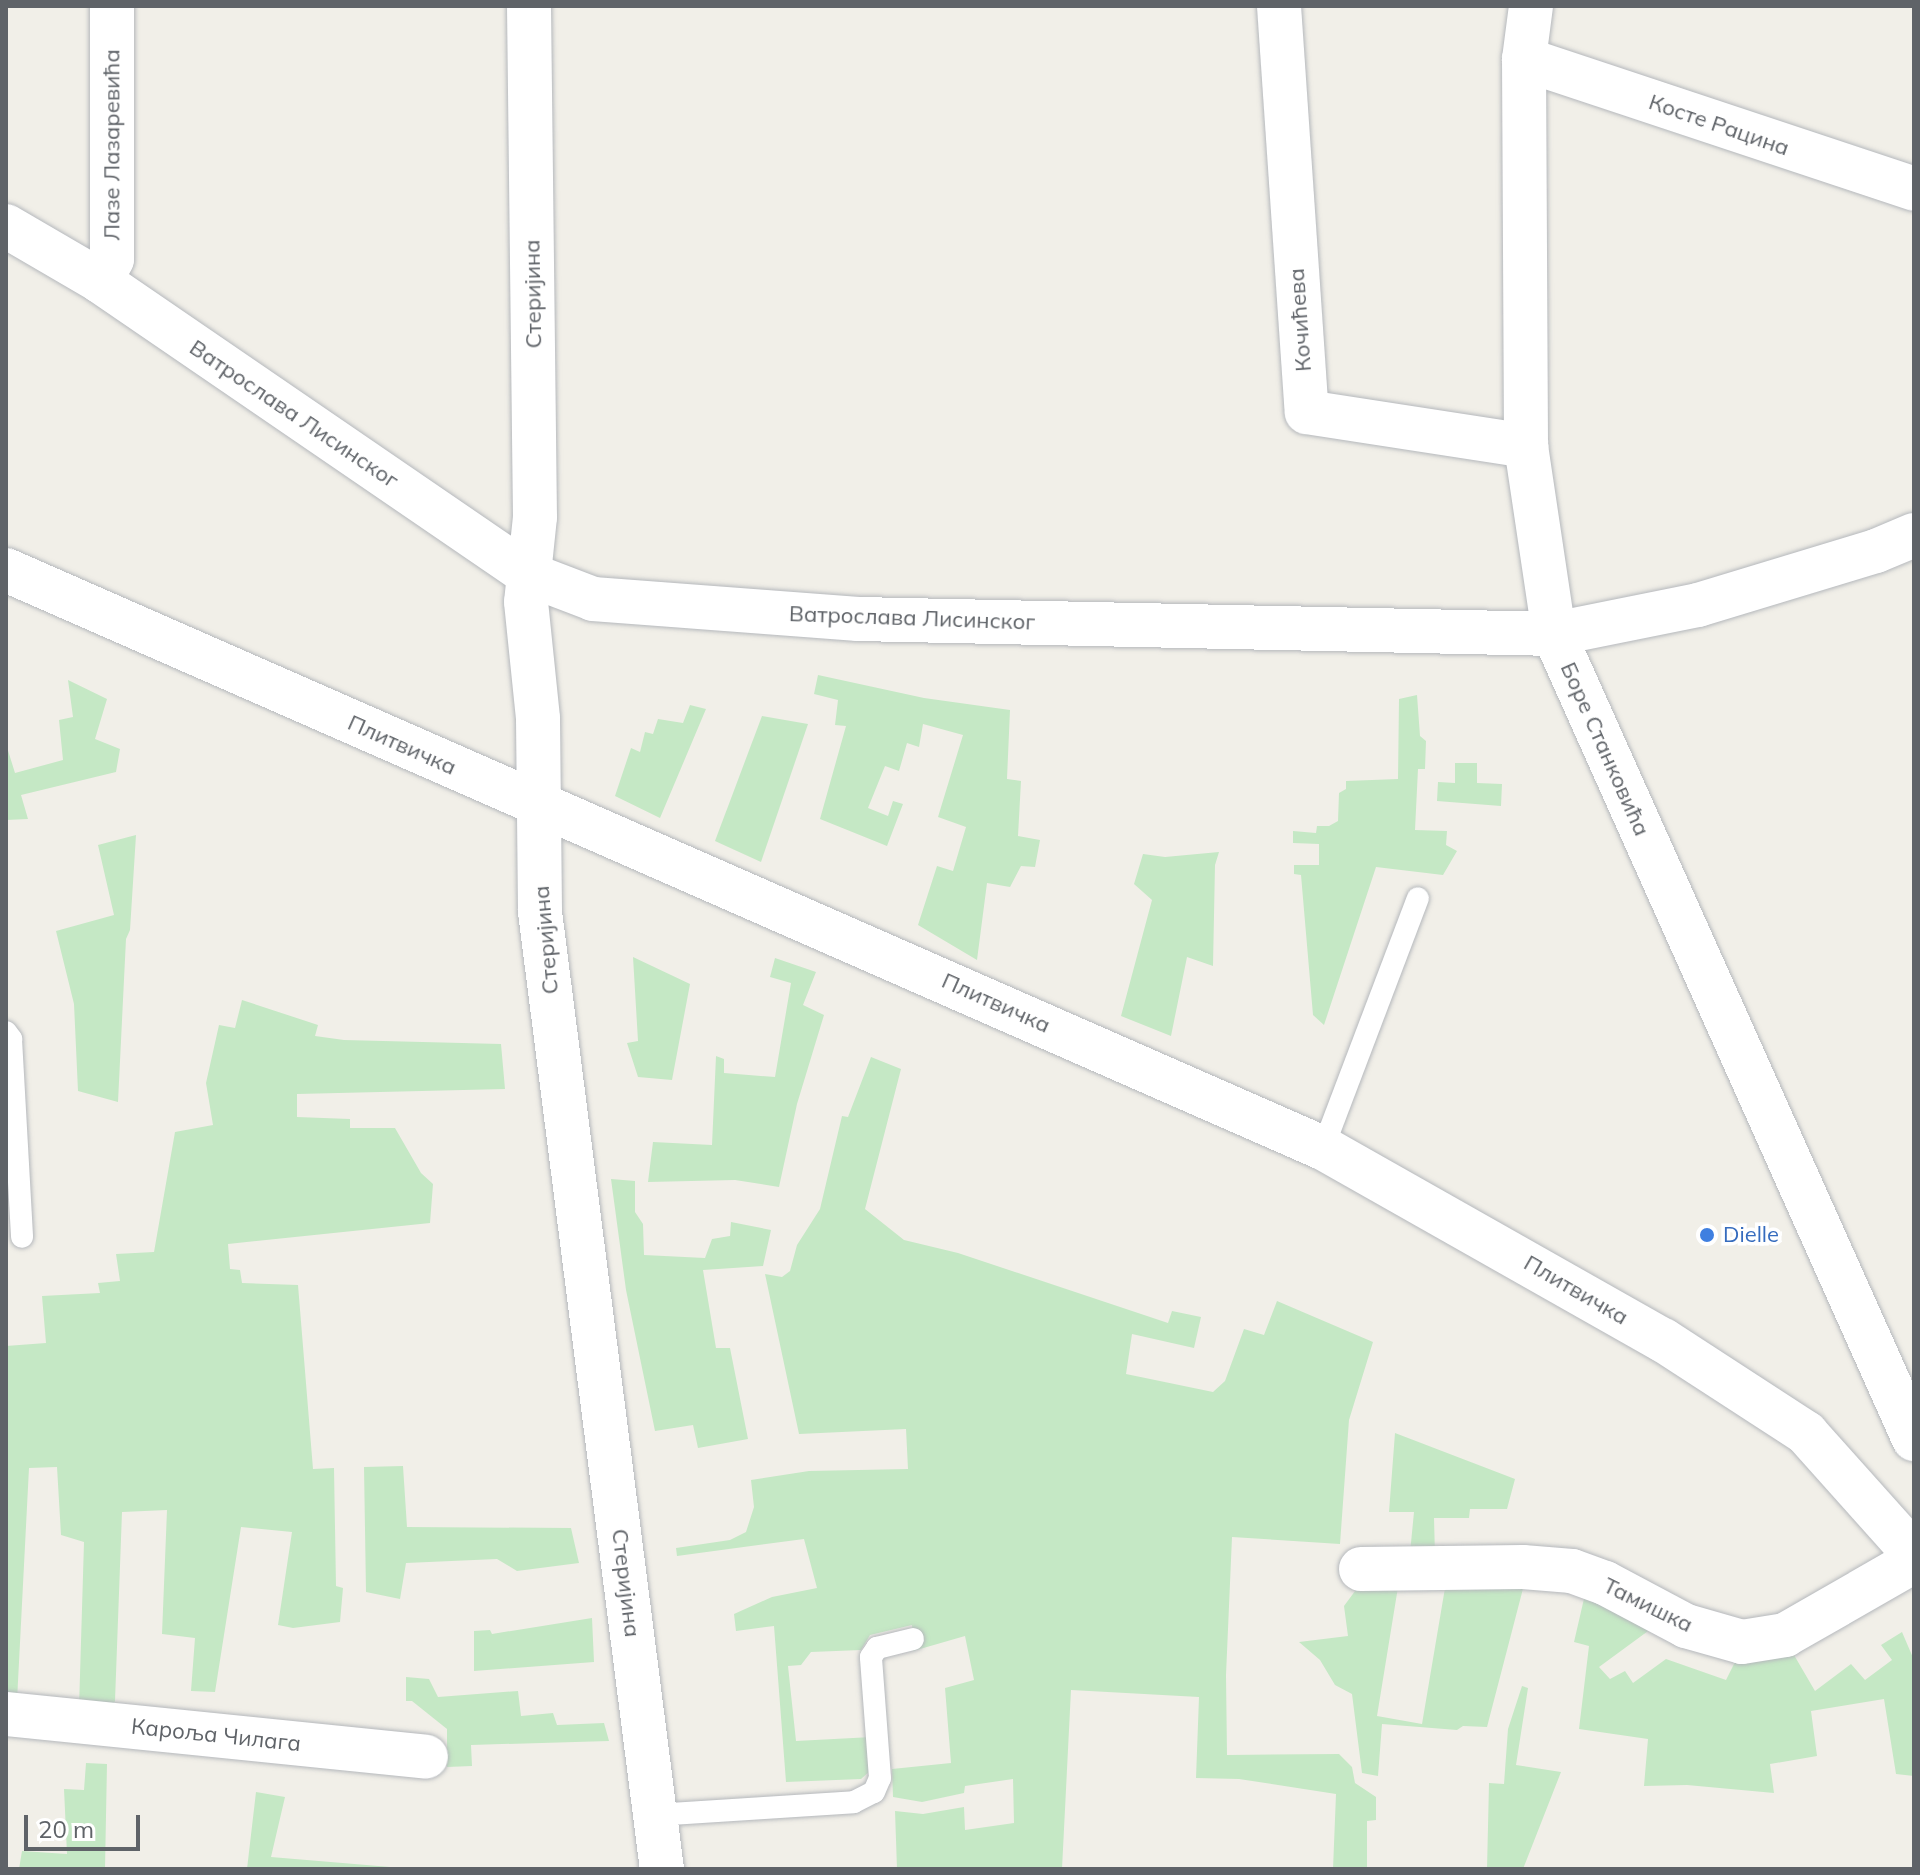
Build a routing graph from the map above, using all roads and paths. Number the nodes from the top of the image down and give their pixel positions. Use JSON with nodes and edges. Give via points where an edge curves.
{"nodes":[{"id":1,"x":112,"y":6,"type":"edge"},
{"id":2,"x":529,"y":6,"type":"edge"},
{"id":3,"x":1279,"y":6,"type":"edge"},
{"id":4,"x":1531,"y":6,"type":"edge"},
{"id":5,"x":1524,"y":59,"type":"junction"},
{"id":6,"x":1914,"y":189,"type":"edge"},
{"id":7,"x":6,"y":226,"type":"edge"},
{"id":8,"x":100,"y":281,"type":"junction"},
{"id":9,"x":1526,"y":446,"type":"junction"},
{"id":10,"x":1914,"y":535,"type":"edge"},
{"id":11,"x":6,"y":570,"type":"edge"},
{"id":12,"x":528,"y":574,"type":"junction"},
{"id":13,"x":1554,"y":634,"type":"junction"},
{"id":14,"x":539,"y":806,"type":"junction"},
{"id":15,"x":1418,"y":898,"type":"dead end"},
{"id":16,"x":6,"y":1032,"type":"edge"},
{"id":17,"x":1323,"y":1148,"type":"junction"},
{"id":18,"x":22,"y":1237,"type":"dead end"},
{"id":19,"x":1914,"y":1439,"type":"edge"},
{"id":20,"x":1914,"y":1554,"type":"edge"},
{"id":21,"x":1914,"y":1561,"type":"edge"},
{"id":22,"x":1361,"y":1569,"type":"dead end"},
{"id":23,"x":913,"y":1639,"type":"dead end"},
{"id":24,"x":6,"y":1714,"type":"edge"},
{"id":25,"x":426,"y":1757,"type":"dead end"},
{"id":26,"x":655,"y":1815,"type":"junction"},
{"id":27,"x":662,"y":1869,"type":"edge"}],
"edges":[{"from":1,"to":8,"type":"street","name":"Лазе Лазаревића","via":[[112,259]]},
{"from":2,"to":12,"type":"street","name":"Стеријина","via":[[535,517]]},
{"from":3,"to":9,"type":"street","name":"Кочићева","via":[[1307,412]]},
{"from":4,"to":5,"type":"street","name":"Боре Станковића"},
{"from":5,"to":6,"type":"street","name":"Косте Рацина"},
{"from":5,"to":9,"type":"street","name":"Боре Станковића"},
{"from":7,"to":8,"type":"street","name":"Ватрослава Лисинског"},
{"from":8,"to":12,"type":"street","name":"Ватрослава Лисинског"},
{"from":9,"to":13,"type":"street","name":"Боре Станковића"},
{"from":10,"to":13,"type":"street","name":"Ватрослава Лисинског","via":[[1698,605]]},
{"from":11,"to":14,"type":"street","name":"Плитвичка"},
{"from":12,"to":13,"type":"street","name":"Ватрослава Лисинског","via":[[593,599],[858,619]]},
{"from":12,"to":14,"type":"street","name":"Стеријина"},
{"from":13,"to":19,"type":"street","name":"Боре Станковића"},
{"from":14,"to":17,"type":"street","name":"Плитвичка"},
{"from":14,"to":26,"type":"street","name":"Стеријина","via":[[540,912]]},
{"from":15,"to":17,"type":"lane"},
{"from":16,"to":18,"type":"lane","via":[[11,1039]]},
{"from":17,"to":20,"type":"street","name":"Плитвичка","via":[[1663,1340],[1806,1433]]},
{"from":21,"to":22,"type":"street","name":"Тамишка","via":[[1785,1635],[1742,1642],[1686,1626],[1572,1571]]},
{"from":23,"to":26,"type":"lane","via":[[877,1648],[871,1657],[880,1778],[874,1792],[854,1802]]},
{"from":24,"to":25,"type":"street","name":"Кароља Чилага"},
{"from":26,"to":27,"type":"street","name":"Стеријина"}]}
